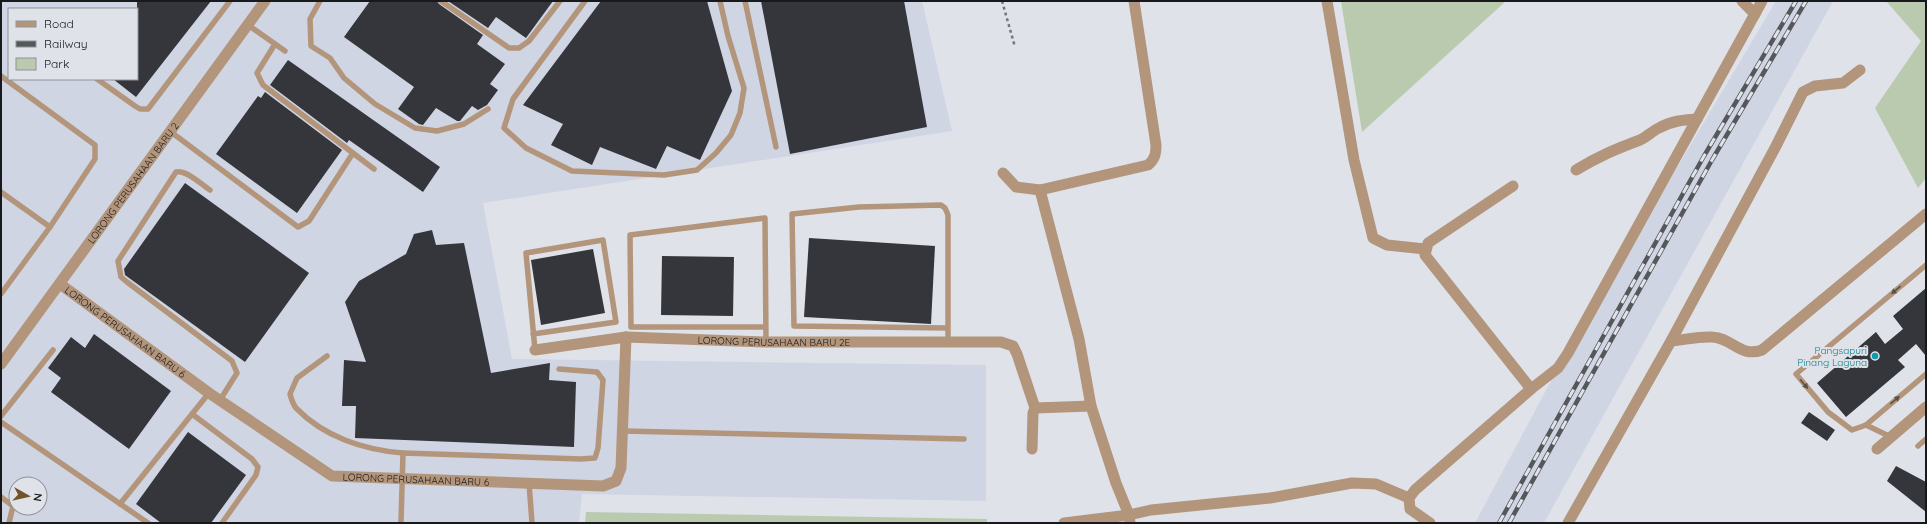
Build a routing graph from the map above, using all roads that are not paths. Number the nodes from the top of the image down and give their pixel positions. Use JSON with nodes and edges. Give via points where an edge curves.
{"nodes":[{"id":1,"x":230,"y":1,"type":"edge"},
{"id":2,"x":265,"y":1,"type":"edge"},
{"id":3,"x":320,"y":1,"type":"edge"},
{"id":4,"x":441,"y":1,"type":"edge"},
{"id":5,"x":560,"y":1,"type":"edge"},
{"id":6,"x":585,"y":1,"type":"edge"},
{"id":7,"x":720,"y":1,"type":"edge"},
{"id":8,"x":745,"y":1,"type":"edge"},
{"id":9,"x":1134,"y":1,"type":"edge"},
{"id":10,"x":1327,"y":1,"type":"edge"},
{"id":11,"x":1742,"y":1,"type":"edge"},
{"id":12,"x":1762,"y":1,"type":"edge"},
{"id":13,"x":1755,"y":14,"type":"junction"},
{"id":14,"x":248,"y":25,"type":"junction"},
{"id":15,"x":275,"y":44,"type":"junction"},
{"id":16,"x":285,"y":51,"type":"dead end"},
{"id":17,"x":1860,"y":70,"type":"dead end"},
{"id":18,"x":1,"y":76,"type":"edge"},
{"id":19,"x":98,"y":80,"type":"edge"},
{"id":20,"x":488,"y":109,"type":"dead end"},
{"id":21,"x":1697,"y":119,"type":"junction"},
{"id":22,"x":170,"y":132,"type":"junction"},
{"id":23,"x":776,"y":147,"type":"dead end"},
{"id":24,"x":353,"y":153,"type":"junction"},
{"id":25,"x":374,"y":169,"type":"dead end"},
{"id":26,"x":1576,"y":170,"type":"dead end"},
{"id":27,"x":1003,"y":173,"type":"dead end"},
{"id":28,"x":1512,"y":186,"type":"dead end"},
{"id":29,"x":210,"y":190,"type":"dead end"},
{"id":30,"x":1040,"y":190,"type":"junction"},
{"id":31,"x":1,"y":192,"type":"edge"},
{"id":32,"x":1926,"y":214,"type":"edge"},
{"id":33,"x":50,"y":228,"type":"junction"},
{"id":34,"x":1425,"y":249,"type":"junction"},
{"id":35,"x":1926,"y":265,"type":"edge"},
{"id":36,"x":60,"y":284,"type":"junction"},
{"id":37,"x":1,"y":293,"type":"edge"},
{"id":38,"x":766,"y":327,"type":"junction"},
{"id":39,"x":948,"y":328,"type":"junction"},
{"id":40,"x":534,"y":334,"type":"junction"},
{"id":41,"x":626,"y":337,"type":"junction"},
{"id":42,"x":948,"y":341,"type":"junction"},
{"id":43,"x":1671,"y":341,"type":"junction"},
{"id":44,"x":766,"y":342,"type":"junction"},
{"id":45,"x":53,"y":350,"type":"dead end"},
{"id":46,"x":535,"y":350,"type":"joint"},
{"id":47,"x":326,"y":356,"type":"dead end"},
{"id":48,"x":1,"y":364,"type":"edge"},
{"id":49,"x":559,"y":369,"type":"dead end"},
{"id":50,"x":1926,"y":374,"type":"edge"},
{"id":51,"x":1531,"y":389,"type":"junction"},
{"id":52,"x":209,"y":393,"type":"junction"},
{"id":53,"x":220,"y":400,"type":"junction"},
{"id":54,"x":1091,"y":406,"type":"junction"},
{"id":55,"x":1926,"y":407,"type":"edge"},
{"id":56,"x":1035,"y":408,"type":"junction"},
{"id":57,"x":192,"y":414,"type":"junction"},
{"id":58,"x":1,"y":416,"type":"edge"},
{"id":59,"x":1,"y":422,"type":"edge"},
{"id":60,"x":1866,"y":425,"type":"junction"},
{"id":61,"x":623,"y":431,"type":"junction"},
{"id":62,"x":1891,"y":437,"type":"junction"},
{"id":63,"x":964,"y":439,"type":"dead end"},
{"id":64,"x":1926,"y":439,"type":"edge"},
{"id":65,"x":1918,"y":446,"type":"dead end"},
{"id":66,"x":1032,"y":449,"type":"dead end"},
{"id":67,"x":1877,"y":449,"type":"dead end"},
{"id":68,"x":403,"y":453,"type":"junction"},
{"id":69,"x":403,"y":478,"type":"junction"},
{"id":70,"x":529,"y":483,"type":"junction"},
{"id":71,"x":1,"y":497,"type":"edge"},
{"id":72,"x":1409,"y":498,"type":"junction"},
{"id":73,"x":120,"y":504,"type":"junction"},
{"id":74,"x":1130,"y":519,"type":"edge"},
{"id":75,"x":401,"y":522,"type":"dead end"},
{"id":76,"x":9,"y":523,"type":"edge"},
{"id":77,"x":148,"y":523,"type":"edge"},
{"id":78,"x":222,"y":523,"type":"edge"},
{"id":79,"x":532,"y":523,"type":"edge"},
{"id":80,"x":1064,"y":523,"type":"edge"},
{"id":81,"x":1430,"y":523,"type":"edge"},
{"id":82,"x":1568,"y":523,"type":"edge"}],
"edges":[{"from":1,"to":19,"type":"lane","via":[[148,109],[140,109]]},
{"from":2,"to":14,"type":"street","name":"LORONG PERUSAHAAN BARU 2"},
{"from":3,"to":20,"type":"lane","via":[[310,19],[311,46],[330,58],[344,78],[375,104],[415,128],[437,131],[464,124]]},
{"from":4,"to":5,"type":"lane","via":[[509,48],[519,48],[529,41]]},
{"from":6,"to":7,"type":"lane","via":[[513,99],[504,128],[526,148],[572,171],[664,175],[697,170],[731,135],[740,113],[744,88]]},
{"from":8,"to":23,"type":"lane"},
{"from":9,"to":30,"type":"street","via":[[1147,76],[1156,156],[1148,165]]},
{"from":10,"to":34,"type":"street","via":[[1354,160],[1373,238],[1387,245]]},
{"from":11,"to":13,"type":"street"},
{"from":12,"to":13,"type":"street"},
{"from":13,"to":21,"type":"street"},
{"from":14,"to":15,"type":"lane"},
{"from":14,"to":22,"type":"street","name":"LORONG PERUSAHAAN BARU 2"},
{"from":15,"to":16,"type":"lane"},
{"from":15,"to":24,"type":"lane","via":[[258,73],[263,85]]},
{"from":17,"to":43,"type":"street","via":[[1843,83],[1815,86],[1803,92]]},
{"from":18,"to":33,"type":"lane","via":[[95,145],[95,158]]},
{"from":21,"to":26,"type":"street","via":[[1677,120],[1665,125],[1642,139],[1616,148]]},
{"from":21,"to":51,"type":"street","via":[[1568,353],[1558,368]]},
{"from":22,"to":24,"type":"lane","via":[[298,227],[309,221]]},
{"from":22,"to":36,"type":"street","name":"LORONG PERUSAHAAN BARU 2"},
{"from":24,"to":25,"type":"lane"},
{"from":27,"to":30,"type":"street","via":[[1016,187]]},
{"from":28,"to":34,"type":"street","via":[[1428,243]]},
{"from":29,"to":53,"type":"lane","via":[[184,173],[176,172],[118,261],[121,277],[232,361],[237,373]]},
{"from":30,"to":54,"type":"street","via":[[1079,339]]},
{"from":31,"to":33,"type":"lane"},
{"from":32,"to":43,"type":"street","via":[[1762,350],[1753,353],[1742,350],[1726,340],[1712,337]]},
{"from":33,"to":37,"type":"lane"},
{"from":34,"to":51,"type":"street","via":[[1425,255],[1430,262]]},
{"from":35,"to":60,"type":"lane","one_way":true,"via":[[1796,374],[1828,412],[1852,430]]},
{"from":36,"to":48,"type":"street","name":"LORONG PERUSAHAAN BARU 2"},
{"from":36,"to":52,"type":"street","name":"LORONG PERUSAHAAN BARU 6"},
{"from":38,"to":38,"type":"lane","via":[[631,327],[630,235],[765,218]]},
{"from":38,"to":44,"type":"lane"},
{"from":39,"to":39,"type":"lane","via":[[794,326],[792,214],[859,207],[941,205],[948,215]]},
{"from":39,"to":42,"type":"lane"},
{"from":40,"to":40,"type":"lane","via":[[616,322],[603,240],[526,253]]},
{"from":40,"to":46,"type":"lane"},
{"from":41,"to":44,"type":"street","name":"LORONG PERUSAHAAN BARU 2E"},
{"from":41,"to":46,"type":"street","name":"LORONG PERUSAHAAN BARU 2E"},
{"from":41,"to":61,"type":"street","name":"LORONG PERUSAHAAN BARU 6"},
{"from":42,"to":44,"type":"street","name":"LORONG PERUSAHAAN BARU 2E"},
{"from":42,"to":56,"type":"street","name":"LORONG PERUSAHAAN BARU 2E","via":[[1001,342],[1013,346]]},
{"from":43,"to":82,"type":"street"},
{"from":45,"to":58,"type":"lane"},
{"from":47,"to":68,"type":"lane","via":[[297,378],[290,394],[295,407],[342,440],[385,452]]},
{"from":49,"to":68,"type":"lane","via":[[597,372],[603,380],[595,458]]},
{"from":60,"to":50,"type":"lane","one_way":true},
{"from":51,"to":72,"type":"street"},
{"from":52,"to":53,"type":"street","name":"LORONG PERUSAHAAN BARU 6"},
{"from":52,"to":57,"type":"lane"},
{"from":53,"to":69,"type":"street","name":"LORONG PERUSAHAAN BARU 6","via":[[332,476]]},
{"from":54,"to":56,"type":"street"},
{"from":54,"to":74,"type":"street"},
{"from":55,"to":62,"type":"street"},
{"from":56,"to":66,"type":"street"},
{"from":57,"to":73,"type":"lane"},
{"from":57,"to":78,"type":"lane","via":[[252,459],[258,467],[256,475]]},
{"from":59,"to":73,"type":"lane"},
{"from":60,"to":62,"type":"lane"},
{"from":61,"to":63,"type":"lane"},
{"from":61,"to":70,"type":"street","name":"LORONG PERUSAHAAN BARU 6","via":[[621,468],[616,481],[603,486]]},
{"from":62,"to":67,"type":"street"},
{"from":64,"to":65,"type":"lane"},
{"from":68,"to":69,"type":"lane"},
{"from":69,"to":70,"type":"street","name":"LORONG PERUSAHAAN BARU 6"},
{"from":69,"to":75,"type":"lane"},
{"from":70,"to":79,"type":"lane"},
{"from":71,"to":76,"type":"lane","via":[[13,506]]},
{"from":72,"to":74,"type":"street","via":[[1376,484],[1352,483],[1270,498],[1151,510]]},
{"from":72,"to":81,"type":"street","via":[[1410,509]]},
{"from":73,"to":77,"type":"lane"},
{"from":74,"to":80,"type":"street"}]}
